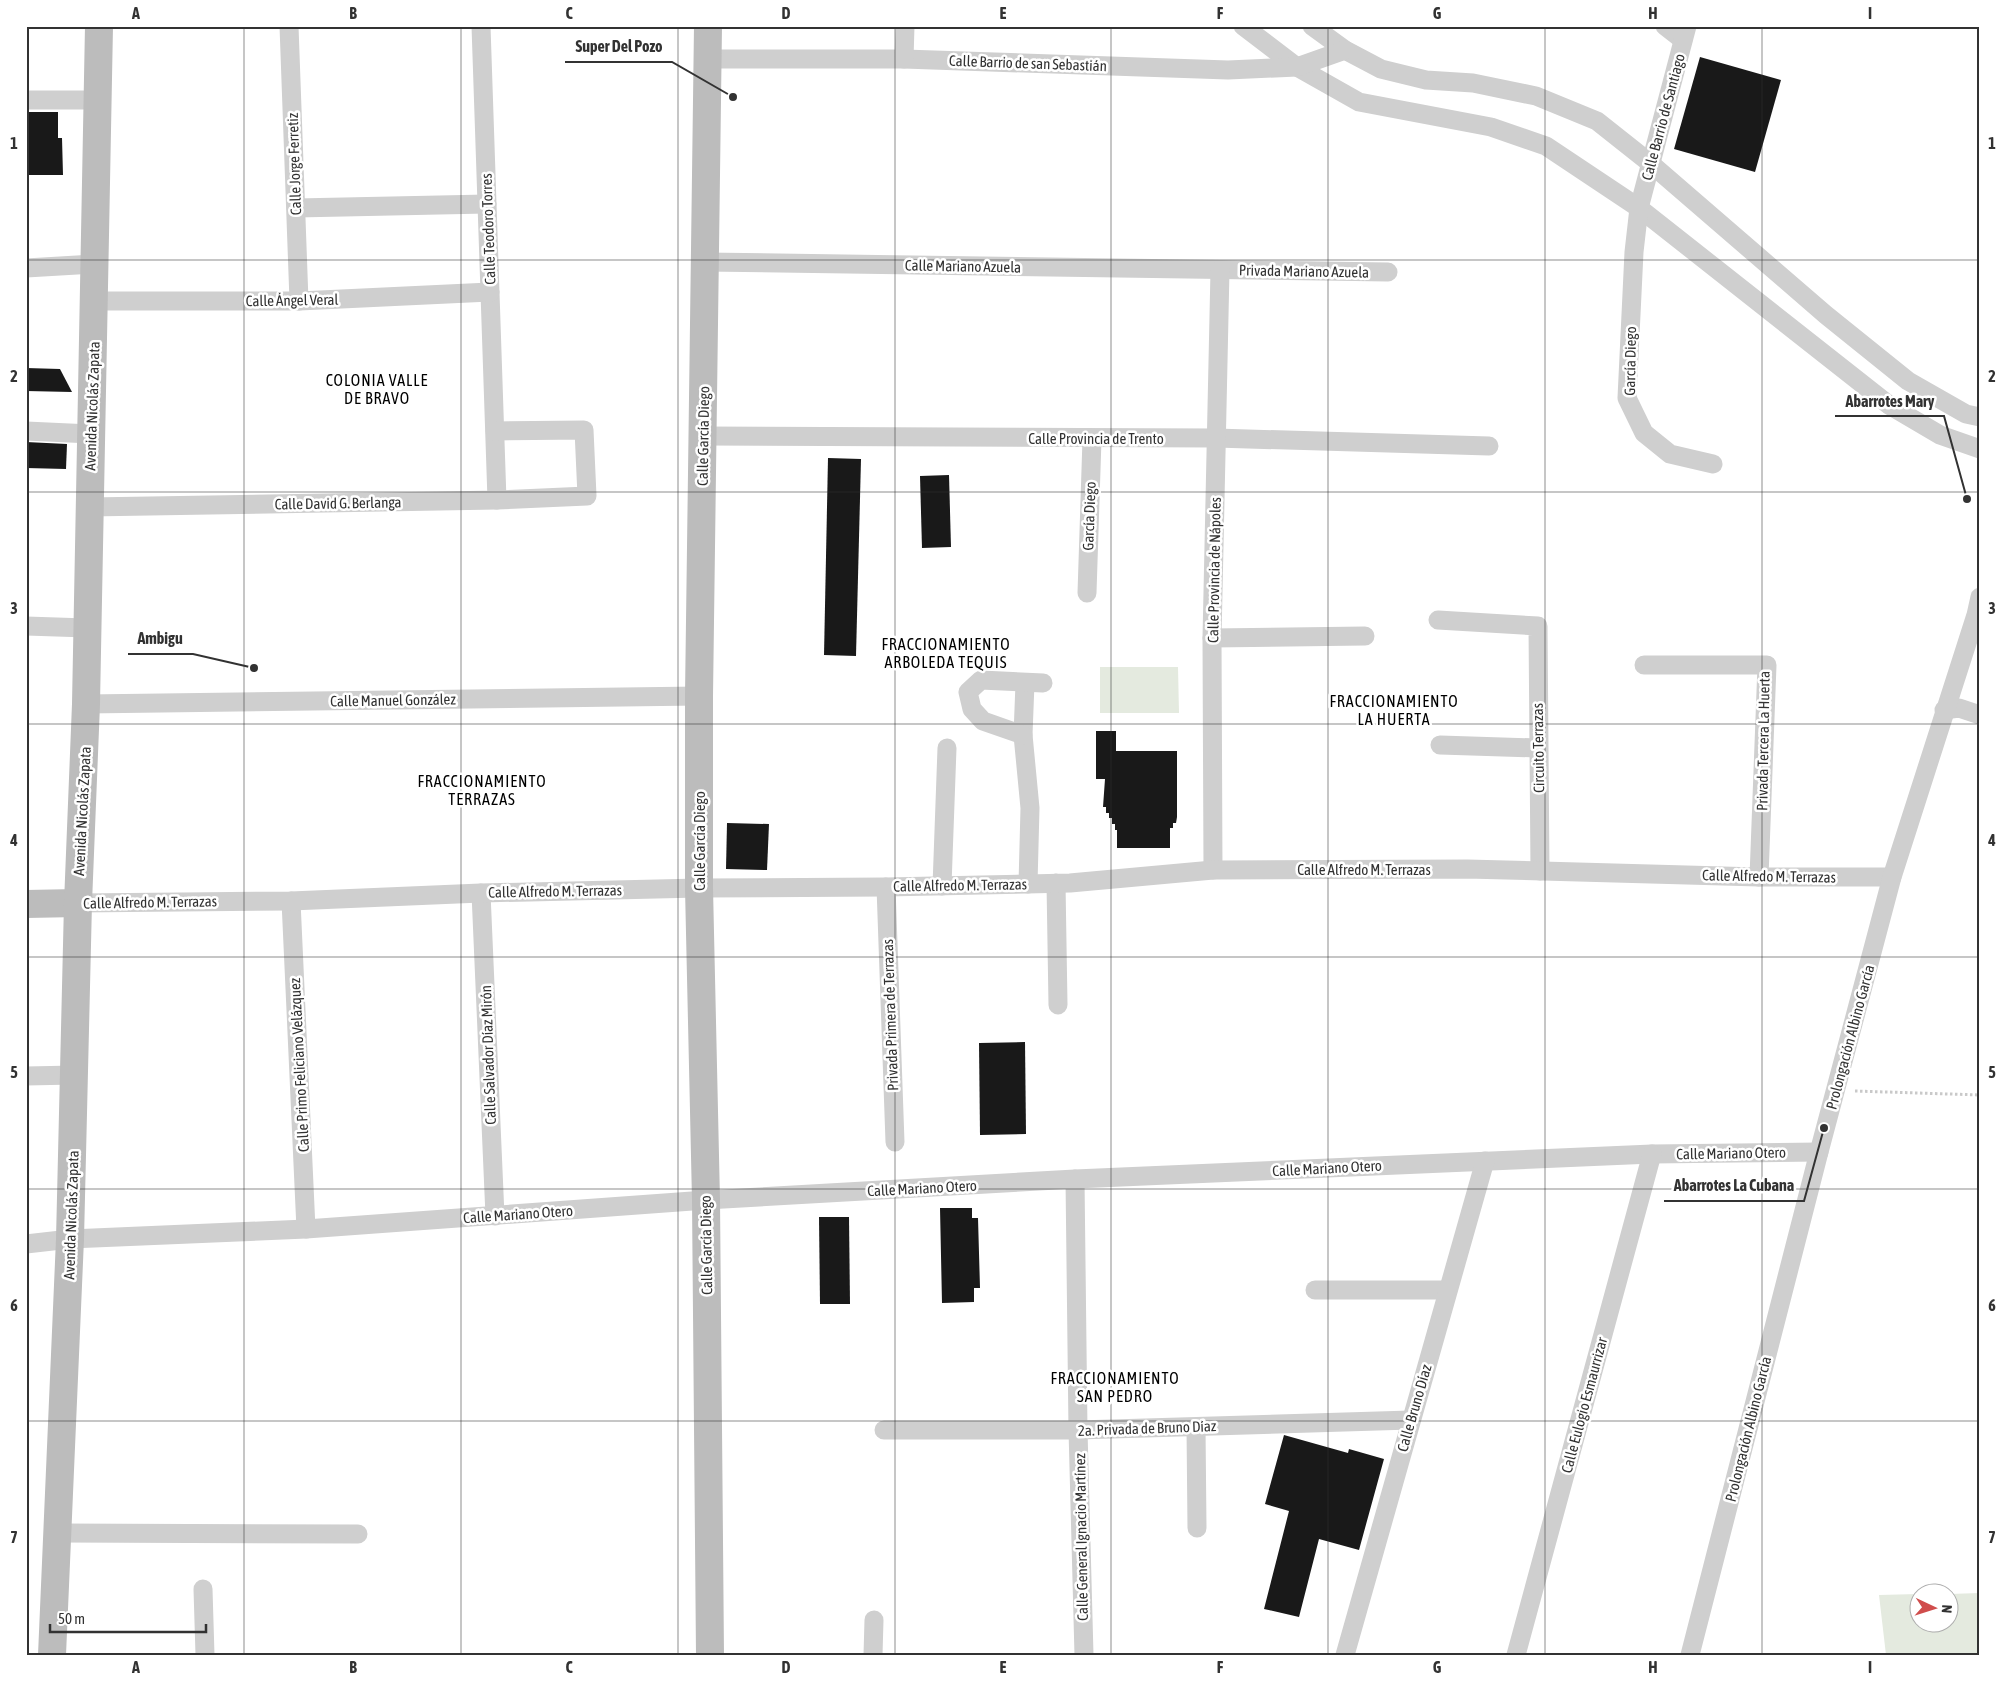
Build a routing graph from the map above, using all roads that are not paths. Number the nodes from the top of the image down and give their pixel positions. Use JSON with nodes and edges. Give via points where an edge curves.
{"nodes":[{"id":1,"x":99,"y":26,"type":"edge"},
{"id":2,"x":288,"y":26,"type":"edge"},
{"id":3,"x":480,"y":26,"type":"edge"},
{"id":4,"x":708,"y":26,"type":"edge"},
{"id":5,"x":905,"y":26,"type":"edge"},
{"id":6,"x":1243,"y":26,"type":"edge"},
{"id":7,"x":1312,"y":26,"type":"edge"},
{"id":8,"x":1665,"y":26,"type":"edge"},
{"id":9,"x":1685,"y":33,"type":"edge"},
{"id":10,"x":1345,"y":50,"type":"junction"},
{"id":11,"x":708,"y":58,"type":"junction"},
{"id":12,"x":904,"y":59,"type":"junction"},
{"id":13,"x":1297,"y":67,"type":"junction"},
{"id":14,"x":26,"y":100,"type":"edge"},
{"id":15,"x":98,"y":100,"type":"junction"},
{"id":16,"x":1650,"y":163,"type":"junction"},
{"id":17,"x":487,"y":204,"type":"junction"},
{"id":18,"x":296,"y":208,"type":"junction"},
{"id":19,"x":1639,"y":208,"type":"junction"},
{"id":20,"x":705,"y":262,"type":"junction"},
{"id":21,"x":29,"y":264,"type":"edge"},
{"id":22,"x":94,"y":264,"type":"junction"},
{"id":23,"x":1220,"y":270,"type":"junction"},
{"id":24,"x":1388,"y":272,"type":"dead end"},
{"id":25,"x":490,"y":292,"type":"junction"},
{"id":26,"x":95,"y":301,"type":"junction"},
{"id":27,"x":299,"y":302,"type":"junction"},
{"id":28,"x":1980,"y":417,"type":"edge"},
{"id":29,"x":26,"y":431,"type":"edge"},
{"id":30,"x":494,"y":431,"type":"junction"},
{"id":31,"x":91,"y":434,"type":"junction"},
{"id":32,"x":703,"y":436,"type":"junction"},
{"id":33,"x":1216,"y":438,"type":"junction"},
{"id":34,"x":1092,"y":439,"type":"junction"},
{"id":35,"x":1489,"y":446,"type":"dead end"},
{"id":36,"x":1980,"y":449,"type":"edge"},
{"id":37,"x":1713,"y":464,"type":"dead end"},
{"id":38,"x":497,"y":500,"type":"junction"},
{"id":39,"x":89,"y":507,"type":"junction"},
{"id":40,"x":1087,"y":594,"type":"dead end"},
{"id":41,"x":1978,"y":606,"type":"edge"},
{"id":42,"x":1438,"y":620,"type":"dead end"},
{"id":43,"x":26,"y":626,"type":"edge"},
{"id":44,"x":87,"y":628,"type":"junction"},
{"id":45,"x":1365,"y":636,"type":"dead end"},
{"id":46,"x":1212,"y":638,"type":"junction"},
{"id":47,"x":1980,"y":639,"type":"edge"},
{"id":48,"x":1644,"y":665,"type":"dead end"},
{"id":49,"x":699,"y":696,"type":"junction"},
{"id":50,"x":86,"y":704,"type":"junction"},
{"id":51,"x":1944,"y":710,"type":"junction"},
{"id":52,"x":1980,"y":715,"type":"edge"},
{"id":53,"x":1023,"y":735,"type":"junction"},
{"id":54,"x":1440,"y":745,"type":"dead end"},
{"id":55,"x":947,"y":748,"type":"dead end"},
{"id":56,"x":1538,"y":748,"type":"junction"},
{"id":57,"x":1213,"y":870,"type":"junction"},
{"id":58,"x":1540,"y":871,"type":"junction"},
{"id":59,"x":1759,"y":877,"type":"junction"},
{"id":60,"x":1892,"y":877,"type":"junction"},
{"id":61,"x":1056,"y":883,"type":"junction"},
{"id":62,"x":1028,"y":884,"type":"junction"},
{"id":63,"x":942,"y":886,"type":"junction"},
{"id":64,"x":886,"y":887,"type":"junction"},
{"id":65,"x":699,"y":888,"type":"junction"},
{"id":66,"x":481,"y":893,"type":"junction"},
{"id":67,"x":291,"y":901,"type":"junction"},
{"id":68,"x":78,"y":903,"type":"junction"},
{"id":69,"x":26,"y":904,"type":"edge"},
{"id":70,"x":1058,"y":1005,"type":"dead end"},
{"id":71,"x":26,"y":1076,"type":"edge"},
{"id":72,"x":74,"y":1076,"type":"junction"},
{"id":73,"x":895,"y":1142,"type":"dead end"},
{"id":74,"x":1819,"y":1152,"type":"junction"},
{"id":75,"x":1652,"y":1154,"type":"junction"},
{"id":76,"x":1485,"y":1161,"type":"junction"},
{"id":77,"x":1075,"y":1179,"type":"junction"},
{"id":78,"x":706,"y":1200,"type":"junction"},
{"id":79,"x":494,"y":1216,"type":"junction"},
{"id":80,"x":306,"y":1229,"type":"junction"},
{"id":81,"x":70,"y":1239,"type":"junction"},
{"id":82,"x":26,"y":1244,"type":"edge"},
{"id":83,"x":1315,"y":1290,"type":"dead end"},
{"id":84,"x":1448,"y":1290,"type":"junction"},
{"id":85,"x":1411,"y":1420,"type":"junction"},
{"id":86,"x":1196,"y":1427,"type":"junction"},
{"id":87,"x":884,"y":1430,"type":"dead end"},
{"id":88,"x":1078,"y":1430,"type":"junction"},
{"id":89,"x":1197,"y":1528,"type":"dead end"},
{"id":90,"x":58,"y":1533,"type":"junction"},
{"id":91,"x":358,"y":1534,"type":"dead end"},
{"id":92,"x":203,"y":1589,"type":"dead end"},
{"id":93,"x":874,"y":1620,"type":"dead end"},
{"id":94,"x":52,"y":1655,"type":"edge"},
{"id":95,"x":205,"y":1655,"type":"edge"},
{"id":96,"x":710,"y":1655,"type":"edge"},
{"id":97,"x":873,"y":1655,"type":"edge"},
{"id":98,"x":1084,"y":1655,"type":"edge"},
{"id":99,"x":1345,"y":1655,"type":"edge"},
{"id":100,"x":1516,"y":1655,"type":"edge"},
{"id":101,"x":1690,"y":1655,"type":"edge"}],
"edges":[{"from":1,"to":15,"type":"street","name":"Avenida Nicolás Zapata"},
{"from":2,"to":18,"type":"street","name":"Calle Jorge Ferretiz"},
{"from":3,"to":17,"type":"street","name":"Calle Teodoro Torres"},
{"from":4,"to":11,"type":"street","name":"Calle García Diego"},
{"from":5,"to":12,"type":"street"},
{"from":6,"to":13,"type":"street"},
{"from":7,"to":10,"type":"street"},
{"from":8,"to":9,"type":"street"},
{"from":9,"to":16,"type":"street","name":"Calle Barrio de Santiago"},
{"from":10,"to":13,"type":"street","name":"Calle Barrio de san Sebastián"},
{"from":10,"to":16,"type":"street","via":[[1381,69],[1426,80],[1473,84],[1536,96],[1597,121]]},
{"from":11,"to":12,"type":"street","name":"Calle Barrio de san Sebastián"},
{"from":11,"to":20,"type":"street","name":"Calle García Diego"},
{"from":12,"to":13,"type":"street","name":"Calle Barrio de san Sebastián","via":[[1228,70]]},
{"from":13,"to":19,"type":"street","via":[[1359,102],[1491,127],[1546,146]]},
{"from":14,"to":15,"type":"street"},
{"from":15,"to":22,"type":"street","name":"Avenida Nicolás Zapata"},
{"from":16,"to":19,"type":"street","name":"Calle Barrio de Santiago"},
{"from":16,"to":28,"type":"street","via":[[1826,315],[1908,381],[1966,414]]},
{"from":17,"to":18,"type":"street"},
{"from":17,"to":25,"type":"street","name":"Calle Teodoro Torres"},
{"from":18,"to":27,"type":"street","name":"Calle Jorge Ferretiz"},
{"from":19,"to":36,"type":"street","via":[[1889,404],[1940,435]]},
{"from":19,"to":37,"type":"street","name":"García Diego","via":[[1627,398],[1644,433],[1670,454]]},
{"from":20,"to":23,"type":"street","name":"Calle Mariano Azuela"},
{"from":20,"to":32,"type":"street","name":"Calle García Diego"},
{"from":21,"to":22,"type":"street"},
{"from":22,"to":26,"type":"street","name":"Avenida Nicolás Zapata"},
{"from":23,"to":24,"type":"street","name":"Privada Mariano Azuela"},
{"from":23,"to":33,"type":"street","name":"Calle Provincia de Nápoles"},
{"from":25,"to":27,"type":"street","name":"Calle Ángel Veral"},
{"from":25,"to":30,"type":"street","name":"Calle Teodoro Torres"},
{"from":26,"to":27,"type":"street","name":"Calle Ángel Veral"},
{"from":26,"to":31,"type":"street","name":"Avenida Nicolás Zapata"},
{"from":29,"to":31,"type":"street"},
{"from":30,"to":38,"type":"street","name":"Calle Teodoro Torres"},
{"from":30,"to":38,"type":"street","name":"Calle David G. Berlanga","via":[[584,430],[586,496]]},
{"from":31,"to":39,"type":"street","name":"Avenida Nicolás Zapata"},
{"from":32,"to":34,"type":"street","name":"Calle Provincia de Trento"},
{"from":32,"to":49,"type":"street","name":"Calle García Diego"},
{"from":33,"to":34,"type":"street","name":"Calle Provincia de Trento"},
{"from":33,"to":35,"type":"street","name":"Calle Provincia de Trento"},
{"from":33,"to":46,"type":"street","name":"Calle Provincia de Nápoles"},
{"from":34,"to":40,"type":"street","name":"García Diego"},
{"from":38,"to":39,"type":"street","name":"Calle David G. Berlanga"},
{"from":39,"to":44,"type":"street","name":"Avenida Nicolás Zapata"},
{"from":41,"to":47,"type":"street"},
{"from":41,"to":51,"type":"street","name":"Prolongación Albino García"},
{"from":42,"to":56,"type":"street","name":"Circuito Terrazas","via":[[1538,626]]},
{"from":43,"to":44,"type":"street"},
{"from":44,"to":50,"type":"street","name":"Avenida Nicolás Zapata"},
{"from":45,"to":46,"type":"street"},
{"from":46,"to":57,"type":"street","name":"Calle Provincia de Nápoles"},
{"from":48,"to":59,"type":"street","name":"Privada Tercera La Huerta","via":[[1766,665]]},
{"from":49,"to":50,"type":"street","name":"Calle Manuel González"},
{"from":49,"to":65,"type":"street","name":"Calle García Diego"},
{"from":50,"to":68,"type":"street","name":"Avenida Nicolás Zapata"},
{"from":51,"to":52,"type":"street","via":[[1960,708]]},
{"from":51,"to":60,"type":"street","name":"Prolongación Albino García"},
{"from":53,"to":53,"type":"street","via":[[982,721],[972,709],[968,692],[981,680],[1034,683]]},
{"from":53,"to":62,"type":"street","via":[[1030,808]]},
{"from":54,"to":56,"type":"street"},
{"from":55,"to":63,"type":"street"},
{"from":56,"to":58,"type":"street","name":"Circuito Terrazas"},
{"from":57,"to":58,"type":"street","name":"Calle Alfredo M. Terrazas"},
{"from":57,"to":61,"type":"street","name":"Calle Alfredo M. Terrazas"},
{"from":58,"to":59,"type":"street","name":"Calle Alfredo M. Terrazas"},
{"from":59,"to":60,"type":"street","name":"Calle Alfredo M. Terrazas"},
{"from":60,"to":74,"type":"street","name":"Prolongación Albino García"},
{"from":61,"to":62,"type":"street","name":"Calle Alfredo M. Terrazas"},
{"from":61,"to":70,"type":"street"},
{"from":62,"to":63,"type":"street","name":"Calle Alfredo M. Terrazas"},
{"from":63,"to":64,"type":"street","name":"Calle Alfredo M. Terrazas"},
{"from":64,"to":65,"type":"street","name":"Calle Alfredo M. Terrazas"},
{"from":64,"to":73,"type":"street","name":"Privada Primera de Terrazas"},
{"from":65,"to":66,"type":"street","name":"Calle Alfredo M. Terrazas"},
{"from":65,"to":78,"type":"street","name":"Calle García Diego"},
{"from":66,"to":67,"type":"street","name":"Calle Alfredo M. Terrazas"},
{"from":66,"to":79,"type":"street","name":"Calle Salvador Díaz Mirón"},
{"from":67,"to":68,"type":"street","name":"Calle Alfredo M. Terrazas"},
{"from":67,"to":80,"type":"street","name":"Calle Primo Feliciano Velázquez"},
{"from":68,"to":69,"type":"street","name":"Calle Alfredo M. Terrazas"},
{"from":68,"to":72,"type":"street","name":"Avenida Nicolás Zapata"},
{"from":71,"to":72,"type":"street"},
{"from":72,"to":81,"type":"street","name":"Avenida Nicolás Zapata"},
{"from":74,"to":75,"type":"street","name":"Calle Mariano Otero"},
{"from":74,"to":101,"type":"street","name":"Prolongación Albino García"},
{"from":75,"to":76,"type":"street","name":"Calle Mariano Otero"},
{"from":75,"to":100,"type":"street","name":"Calle Eulogio Esmaurrizar"},
{"from":76,"to":77,"type":"street","name":"Calle Mariano Otero"},
{"from":76,"to":84,"type":"street","name":"Calle Bruno Díaz"},
{"from":77,"to":78,"type":"street","name":"Calle Mariano Otero"},
{"from":77,"to":88,"type":"street","name":"Calle General Ignacio Martínez"},
{"from":78,"to":79,"type":"street","name":"Calle Mariano Otero"},
{"from":78,"to":96,"type":"street","name":"Calle García Diego"},
{"from":79,"to":80,"type":"street","name":"Calle Mariano Otero"},
{"from":80,"to":81,"type":"street","name":"Calle Mariano Otero"},
{"from":81,"to":82,"type":"street","name":"Calle Mariano Otero"},
{"from":81,"to":90,"type":"street","name":"Avenida Nicolás Zapata"},
{"from":83,"to":84,"type":"street"},
{"from":84,"to":85,"type":"street","name":"Calle Bruno Díaz"},
{"from":85,"to":86,"type":"street","name":"2a. Privada de Bruno Díaz"},
{"from":85,"to":99,"type":"street","name":"Calle Bruno Díaz"},
{"from":86,"to":88,"type":"street","name":"2a. Privada de Bruno Díaz"},
{"from":86,"to":89,"type":"street"},
{"from":87,"to":88,"type":"street","name":"2a. Privada de Bruno Díaz"},
{"from":88,"to":98,"type":"street","name":"Calle General Ignacio Martínez"},
{"from":90,"to":91,"type":"street"},
{"from":90,"to":94,"type":"street","name":"Avenida Nicolás Zapata"},
{"from":92,"to":95,"type":"street"},
{"from":93,"to":97,"type":"street"}]}
